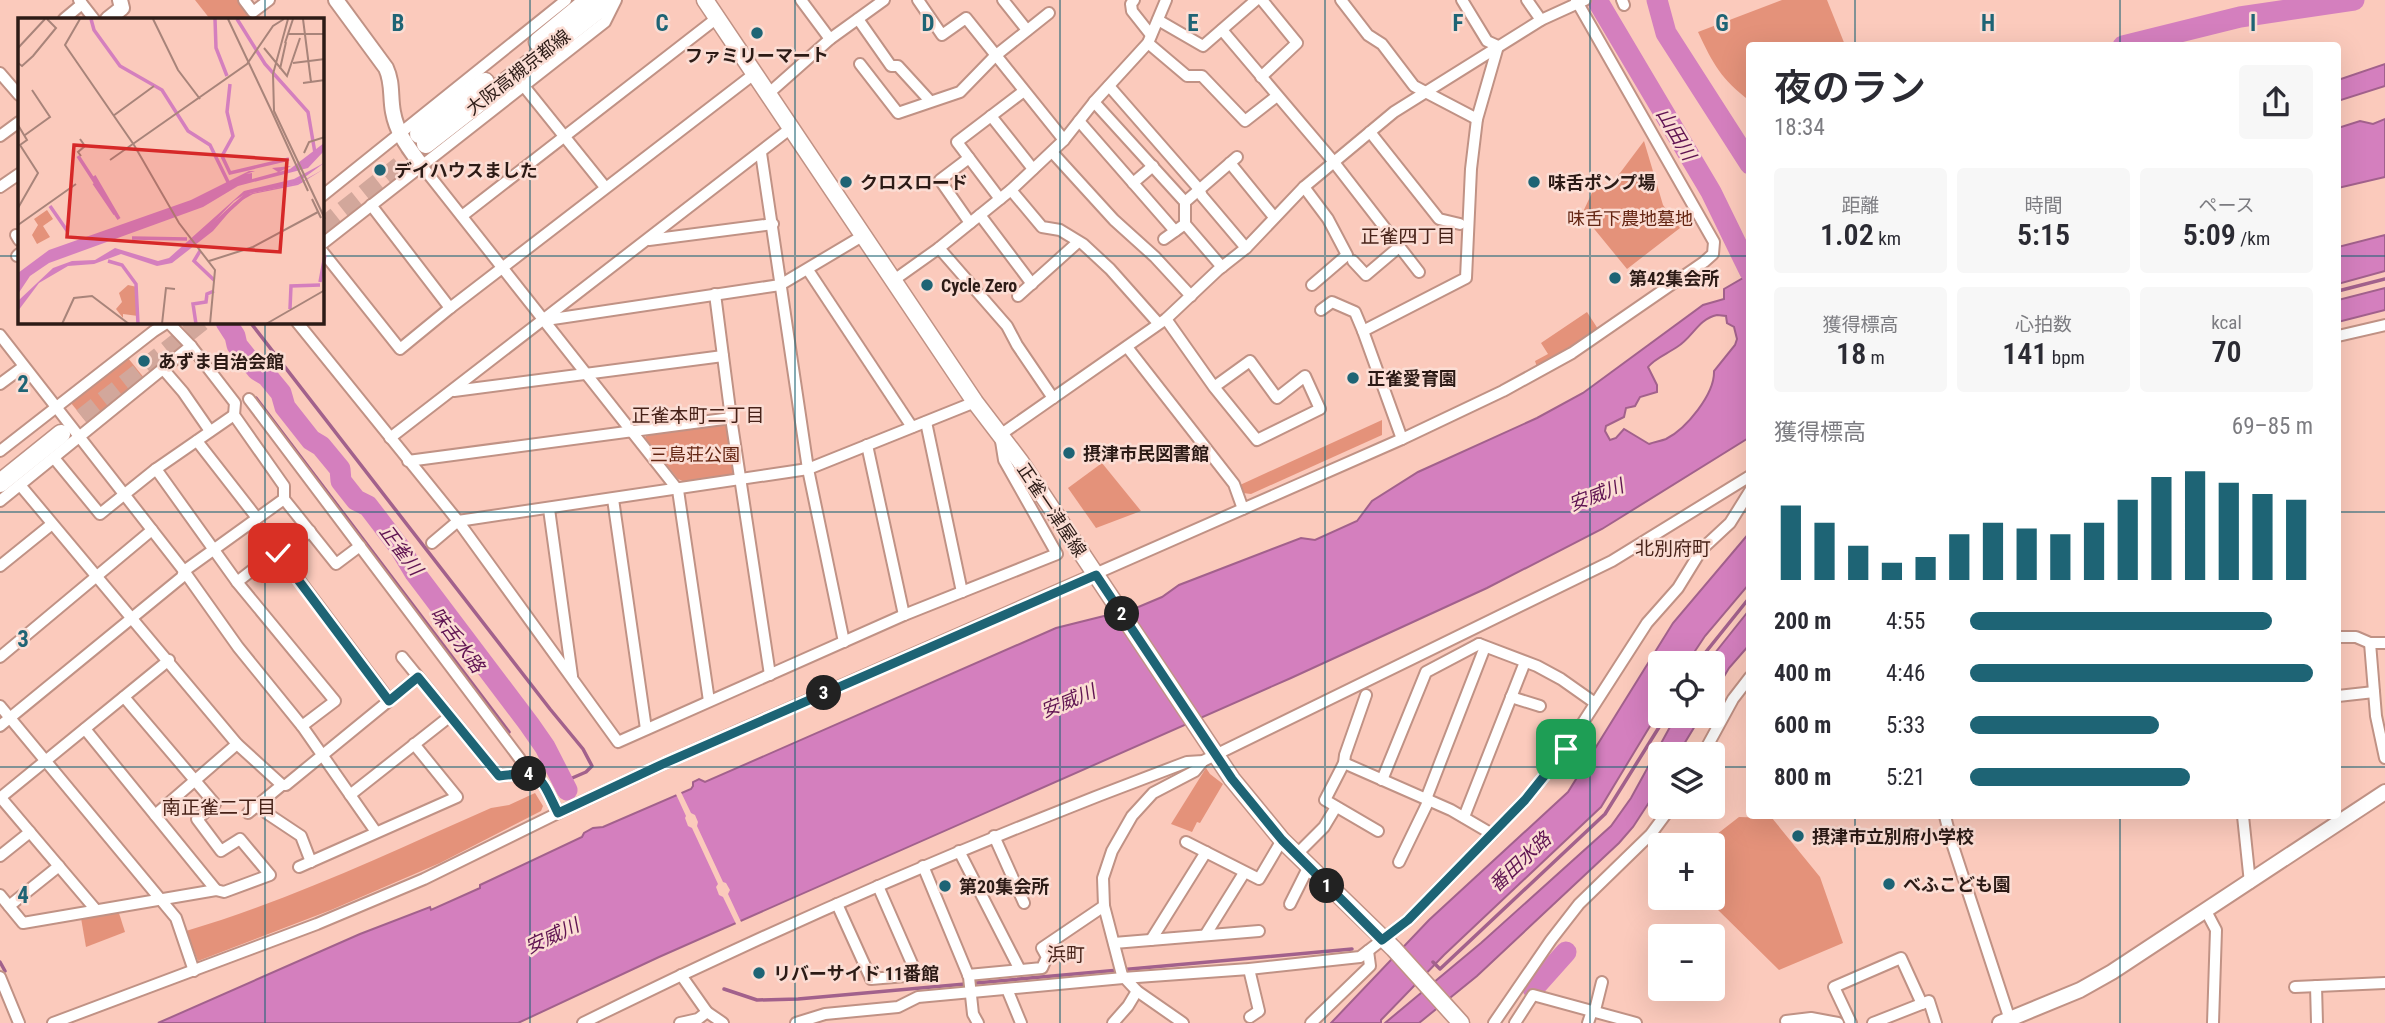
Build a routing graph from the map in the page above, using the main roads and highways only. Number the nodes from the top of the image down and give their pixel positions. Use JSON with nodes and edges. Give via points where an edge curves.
{"nodes":[{"id":1,"x":589,"y":0,"type":"edge"},
{"id":2,"x":611,"y":0,"type":"edge"},
{"id":3,"x":705,"y":0,"type":"edge"},
{"id":4,"x":0,"y":471,"type":"edge"},
{"id":5,"x":0,"y":483,"type":"edge"},
{"id":6,"x":1461,"y":1023,"type":"edge"}],
"edges":[{"from":1,"to":2,"type":"main road","name":"大阪高槻京都線","via":[[422,139]]},
{"from":3,"to":6,"type":"main road","name":"正雀一津屋線","via":[[975,402],[1020,461],[1210,754],[1308,868]]},
{"from":4,"to":5,"type":"main road","via":[[58,431]]}]}
